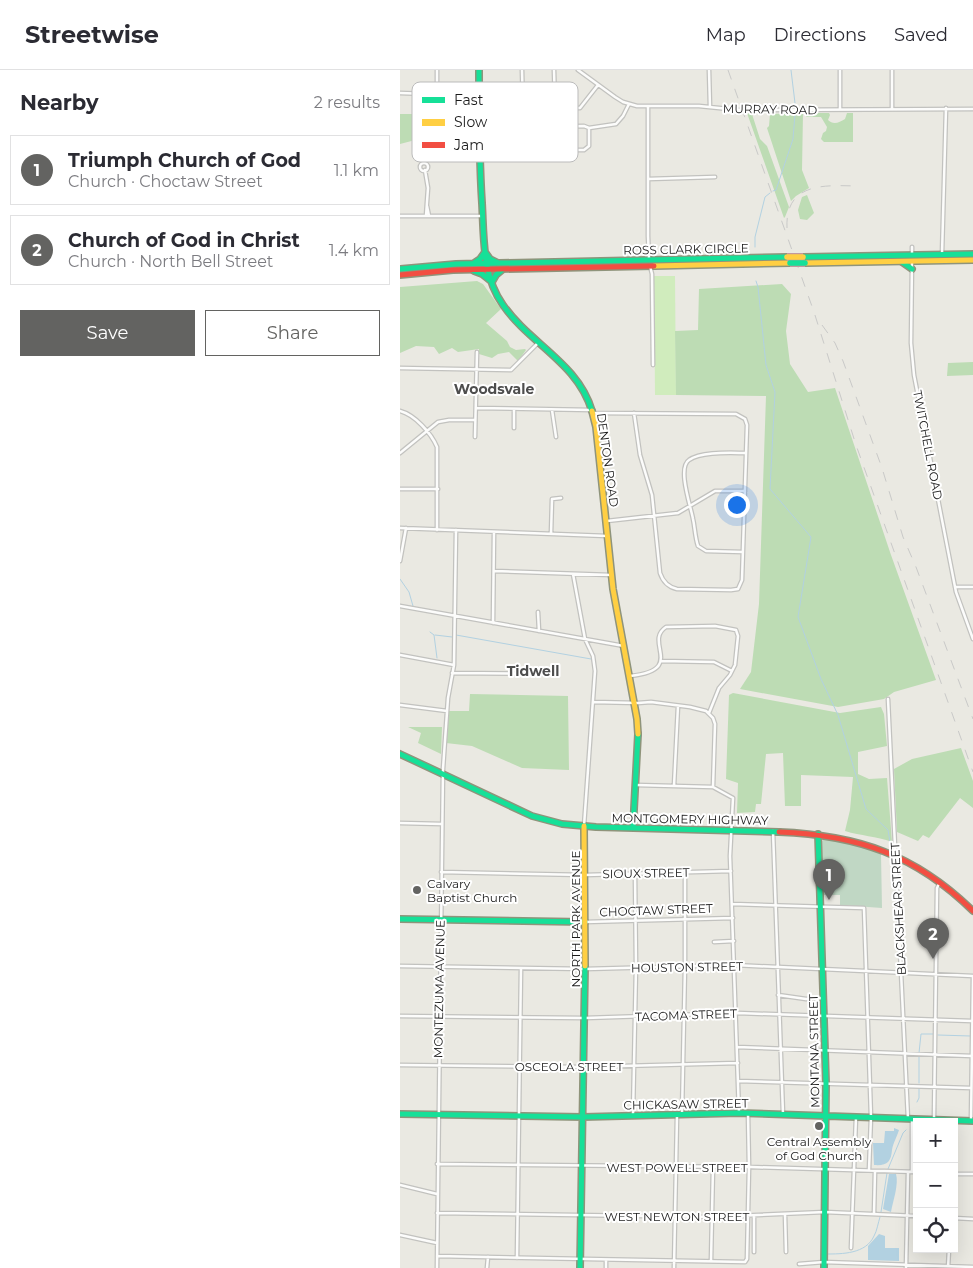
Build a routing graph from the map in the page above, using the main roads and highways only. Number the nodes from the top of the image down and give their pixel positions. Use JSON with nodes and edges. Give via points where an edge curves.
{"nodes":[{"id":1,"x":479,"y":162,"type":"edge"},
{"id":2,"x":485,"y":252,"type":"junction"},
{"id":3,"x":973,"y":254,"type":"edge"},
{"id":4,"x":912,"y":258,"type":"junction"},
{"id":5,"x":942,"y":258,"type":"junction"},
{"id":6,"x":804,"y":260,"type":"junction"},
{"id":7,"x":973,"y":260,"type":"edge"},
{"id":8,"x":900,"y":261,"type":"junction"},
{"id":9,"x":500,"y":263,"type":"junction"},
{"id":10,"x":559,"y":265,"type":"junction"},
{"id":11,"x":487,"y":266,"type":"junction"},
{"id":12,"x":472,"y":267,"type":"junction"},
{"id":13,"x":400,"y":269,"type":"edge"},
{"id":14,"x":428,"y":269,"type":"junction"},
{"id":15,"x":504,"y":269,"type":"junction"},
{"id":16,"x":912,"y":269,"type":"road end"},
{"id":17,"x":400,"y":275,"type":"edge"},
{"id":18,"x":492,"y":282,"type":"junction"},
{"id":19,"x":400,"y":754,"type":"edge"},
{"id":20,"x":584,"y":826,"type":"junction"},
{"id":21,"x":633,"y":828,"type":"junction"},
{"id":22,"x":818,"y":834,"type":"junction"},
{"id":23,"x":973,"y":912,"type":"edge"},
{"id":24,"x":400,"y":919,"type":"edge"},
{"id":25,"x":585,"y":922,"type":"junction"},
{"id":26,"x":400,"y":1114,"type":"edge"},
{"id":27,"x":826,"y":1116,"type":"junction"},
{"id":28,"x":582,"y":1117,"type":"junction"},
{"id":29,"x":913,"y":1119,"type":"edge"},
{"id":30,"x":958,"y":1121,"type":"edge"},
{"id":31,"x":972,"y":1121,"type":"edge"},
{"id":32,"x":824,"y":1265,"type":"edge"},
{"id":33,"x":580,"y":1268,"type":"edge"}],
"edges":[{"from":1,"to":2,"type":"main road","name":"DENTON ROAD"},
{"from":2,"to":9,"type":"main road","via":[[490,259]]},
{"from":2,"to":11,"type":"main road","name":"DENTON ROAD"},
{"from":2,"to":12,"type":"main road"},
{"from":3,"to":5,"type":"main road","name":"ROSS CLARK CIRCLE"},
{"from":4,"to":5,"type":"main road","name":"ROSS CLARK CIRCLE"},
{"from":4,"to":6,"type":"main road","name":"ROSS CLARK CIRCLE"},
{"from":4,"to":8,"type":"main road","name":"ROSS CLARK CIRCLE"},
{"from":5,"to":7,"type":"main road","name":"ROSS CLARK CIRCLE"},
{"from":6,"to":8,"type":"main road","name":"ROSS CLARK CIRCLE"},
{"from":6,"to":10,"type":"main road","name":"ROSS CLARK CIRCLE","bridge":true},
{"from":8,"to":16,"type":"main road"},
{"from":9,"to":10,"type":"main road","name":"ROSS CLARK CIRCLE"},
{"from":9,"to":11,"type":"main road","name":"ROSS CLARK CIRCLE"},
{"from":10,"to":15,"type":"main road","name":"ROSS CLARK CIRCLE"},
{"from":11,"to":12,"type":"main road","name":"ROSS CLARK CIRCLE"},
{"from":11,"to":15,"type":"main road","name":"ROSS CLARK CIRCLE"},
{"from":11,"to":18,"type":"main road","name":"DENTON ROAD"},
{"from":12,"to":14,"type":"main road","name":"ROSS CLARK CIRCLE"},
{"from":12,"to":18,"type":"main road"},
{"from":13,"to":14,"type":"main road","name":"ROSS CLARK CIRCLE"},
{"from":14,"to":17,"type":"main road","name":"ROSS CLARK CIRCLE"},
{"from":15,"to":18,"type":"main road"},
{"from":18,"to":21,"type":"main road","name":"DENTON ROAD","via":[[506,310],[577,381],[592,412],[612,575],[635,703],[638,734]]},
{"from":19,"to":20,"type":"main road","name":"MONTGOMERY HIGHWAY","via":[[532,816]]},
{"from":20,"to":21,"type":"main road","name":"MONTGOMERY HIGHWAY"},
{"from":20,"to":25,"type":"main road","name":"NORTH PARK AVENUE"},
{"from":21,"to":22,"type":"main road","name":"MONTGOMERY HIGHWAY"},
{"from":22,"to":23,"type":"main road","name":"MONTGOMERY HIGHWAY","via":[[856,841],[895,855],[940,882]]},
{"from":22,"to":27,"type":"main road","name":"MONTANA STREET"},
{"from":24,"to":25,"type":"main road","name":"CHOCTAW STREET"},
{"from":25,"to":28,"type":"main road","name":"NORTH PARK AVENUE"},
{"from":26,"to":28,"type":"main road","name":"CHICKASAW STREET"},
{"from":27,"to":28,"type":"main road","name":"CHICKASAW STREET","via":[[739,1113]]},
{"from":27,"to":29,"type":"main road","name":"CHICKASAW STREET"},
{"from":27,"to":32,"type":"main road","name":"MONTANA STREET"},
{"from":28,"to":33,"type":"main road","name":"NORTH PARK AVENUE"},
{"from":30,"to":31,"type":"main road","name":"CHICKASAW STREET"}]}
